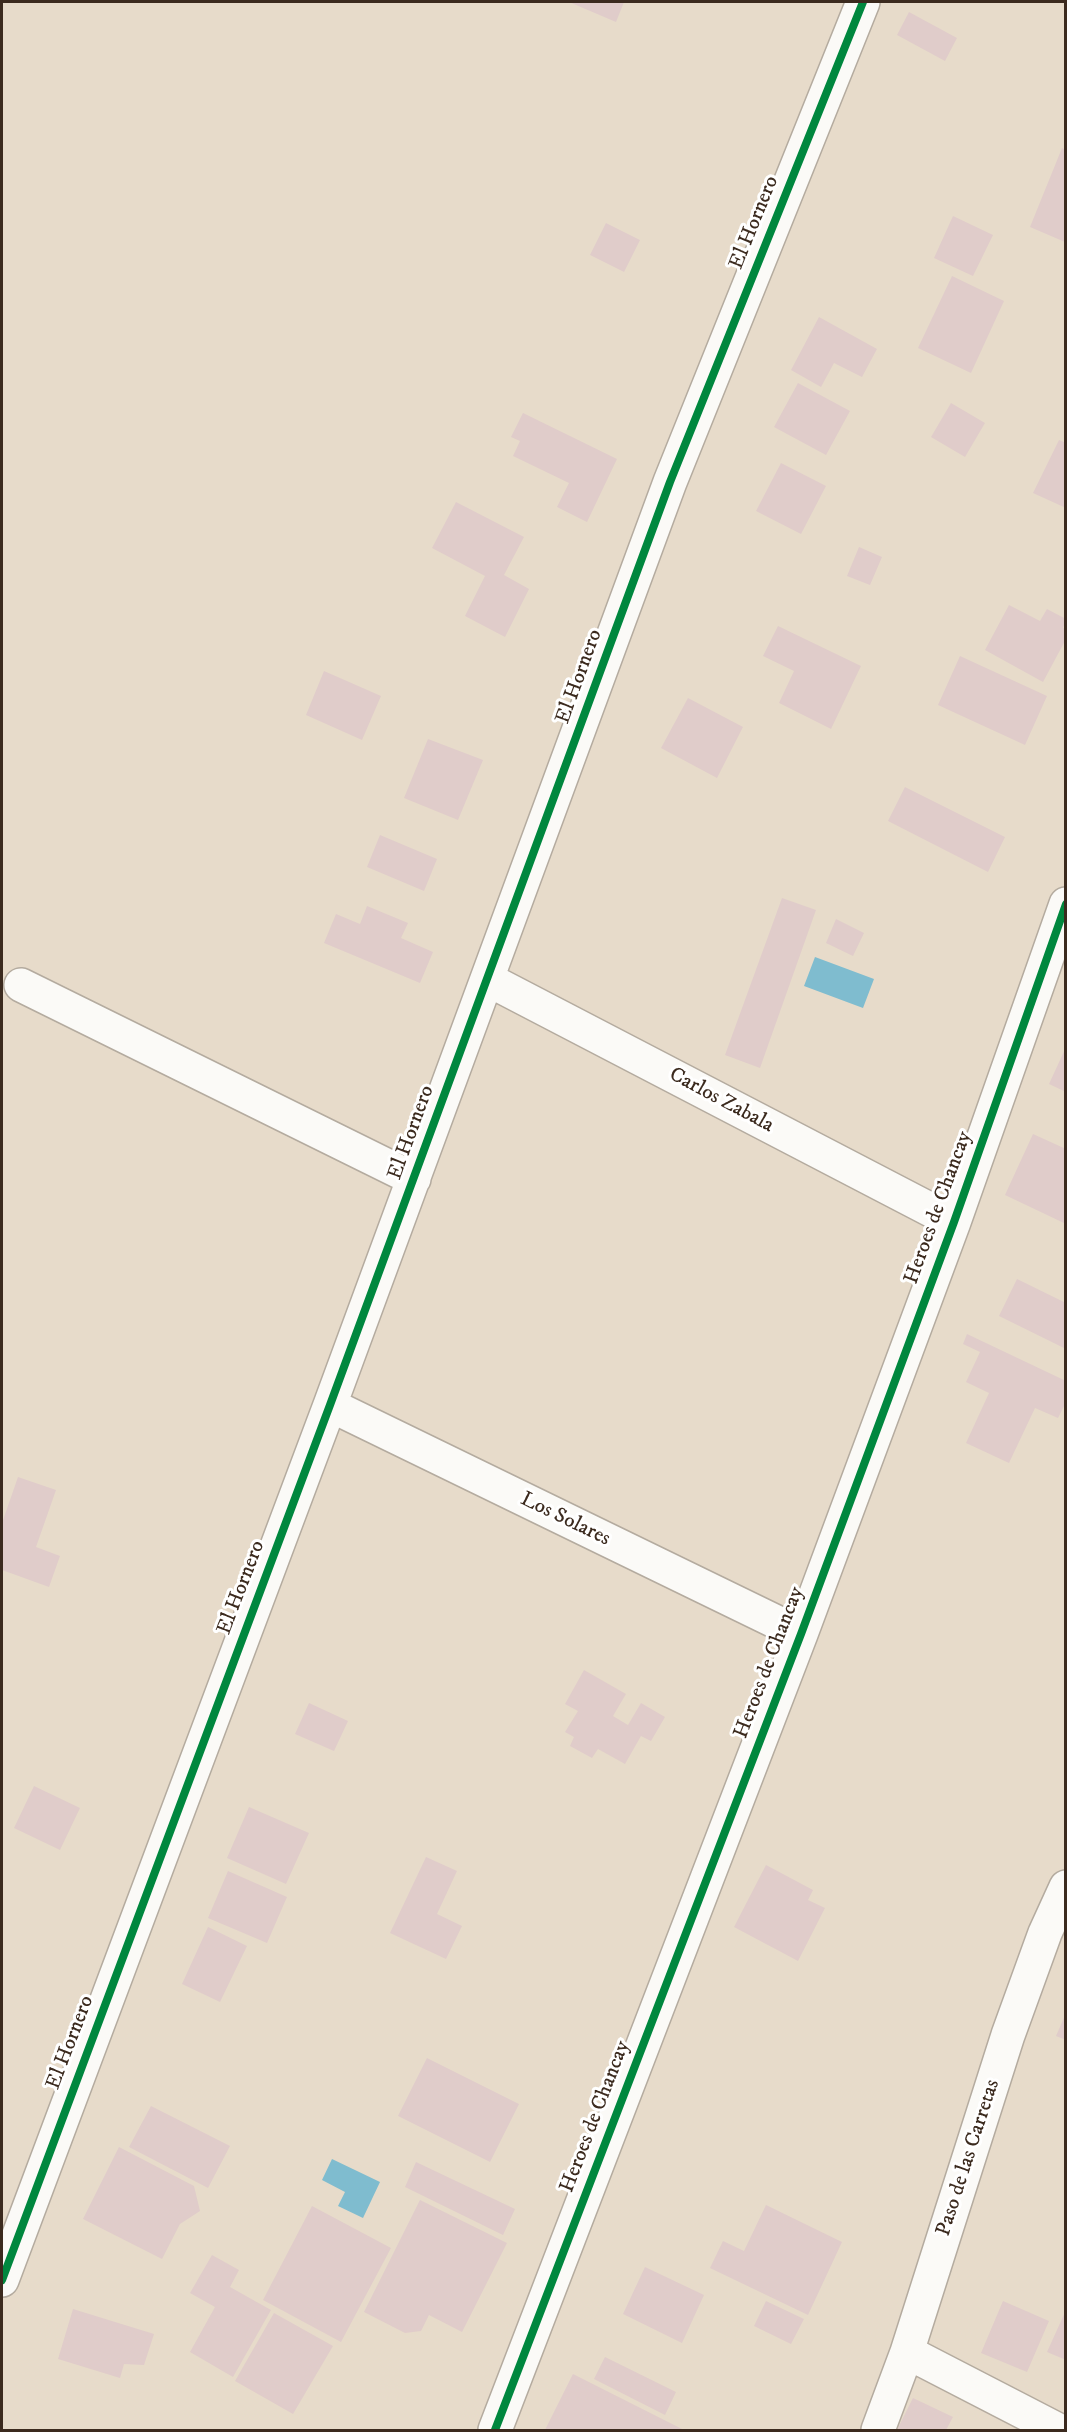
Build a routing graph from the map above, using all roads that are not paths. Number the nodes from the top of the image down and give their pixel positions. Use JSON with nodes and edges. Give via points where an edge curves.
{"nodes":[{"id":1,"x":863,"y":2,"type":"edge"},
{"id":2,"x":1065,"y":904,"type":"edge"},
{"id":3,"x":488,"y":979,"type":"junction"},
{"id":4,"x":21,"y":985,"type":"dead end"},
{"id":5,"x":414,"y":1179,"type":"junction"},
{"id":6,"x":954,"y":1222,"type":"junction"},
{"id":7,"x":330,"y":1405,"type":"junction"},
{"id":8,"x":801,"y":1634,"type":"junction"},
{"id":9,"x":1065,"y":1887,"type":"edge"},
{"id":10,"x":1055,"y":1939,"type":"edge"},
{"id":11,"x":2,"y":2280,"type":"edge"},
{"id":12,"x":907,"y":2352,"type":"junction"},
{"id":13,"x":495,"y":2430,"type":"edge"},
{"id":14,"x":878,"y":2430,"type":"edge"},
{"id":15,"x":1058,"y":2430,"type":"edge"}],
"edges":[{"from":1,"to":3,"type":"street","name":"El Hornero","via":[[670,482]]},
{"from":2,"to":6,"type":"street","name":"Heroes de Chancay"},
{"from":3,"to":5,"type":"street","name":"El Hornero"},
{"from":3,"to":6,"type":"street","name":"Carlos Zabala"},
{"from":4,"to":5,"type":"street"},
{"from":5,"to":7,"type":"street","name":"El Hornero"},
{"from":6,"to":8,"type":"street","name":"Heroes de Chancay"},
{"from":7,"to":8,"type":"street","name":"Los Solares"},
{"from":7,"to":11,"type":"street","name":"El Hornero"},
{"from":8,"to":13,"type":"street","name":"Heroes de Chancay"},
{"from":9,"to":10,"type":"street","name":"Paso de las Carretas"},
{"from":10,"to":12,"type":"street","name":"Paso de las Carretas","via":[[1008,2035]]},
{"from":12,"to":14,"type":"street","name":"Paso de las Carretas"},
{"from":12,"to":15,"type":"street"}]}
